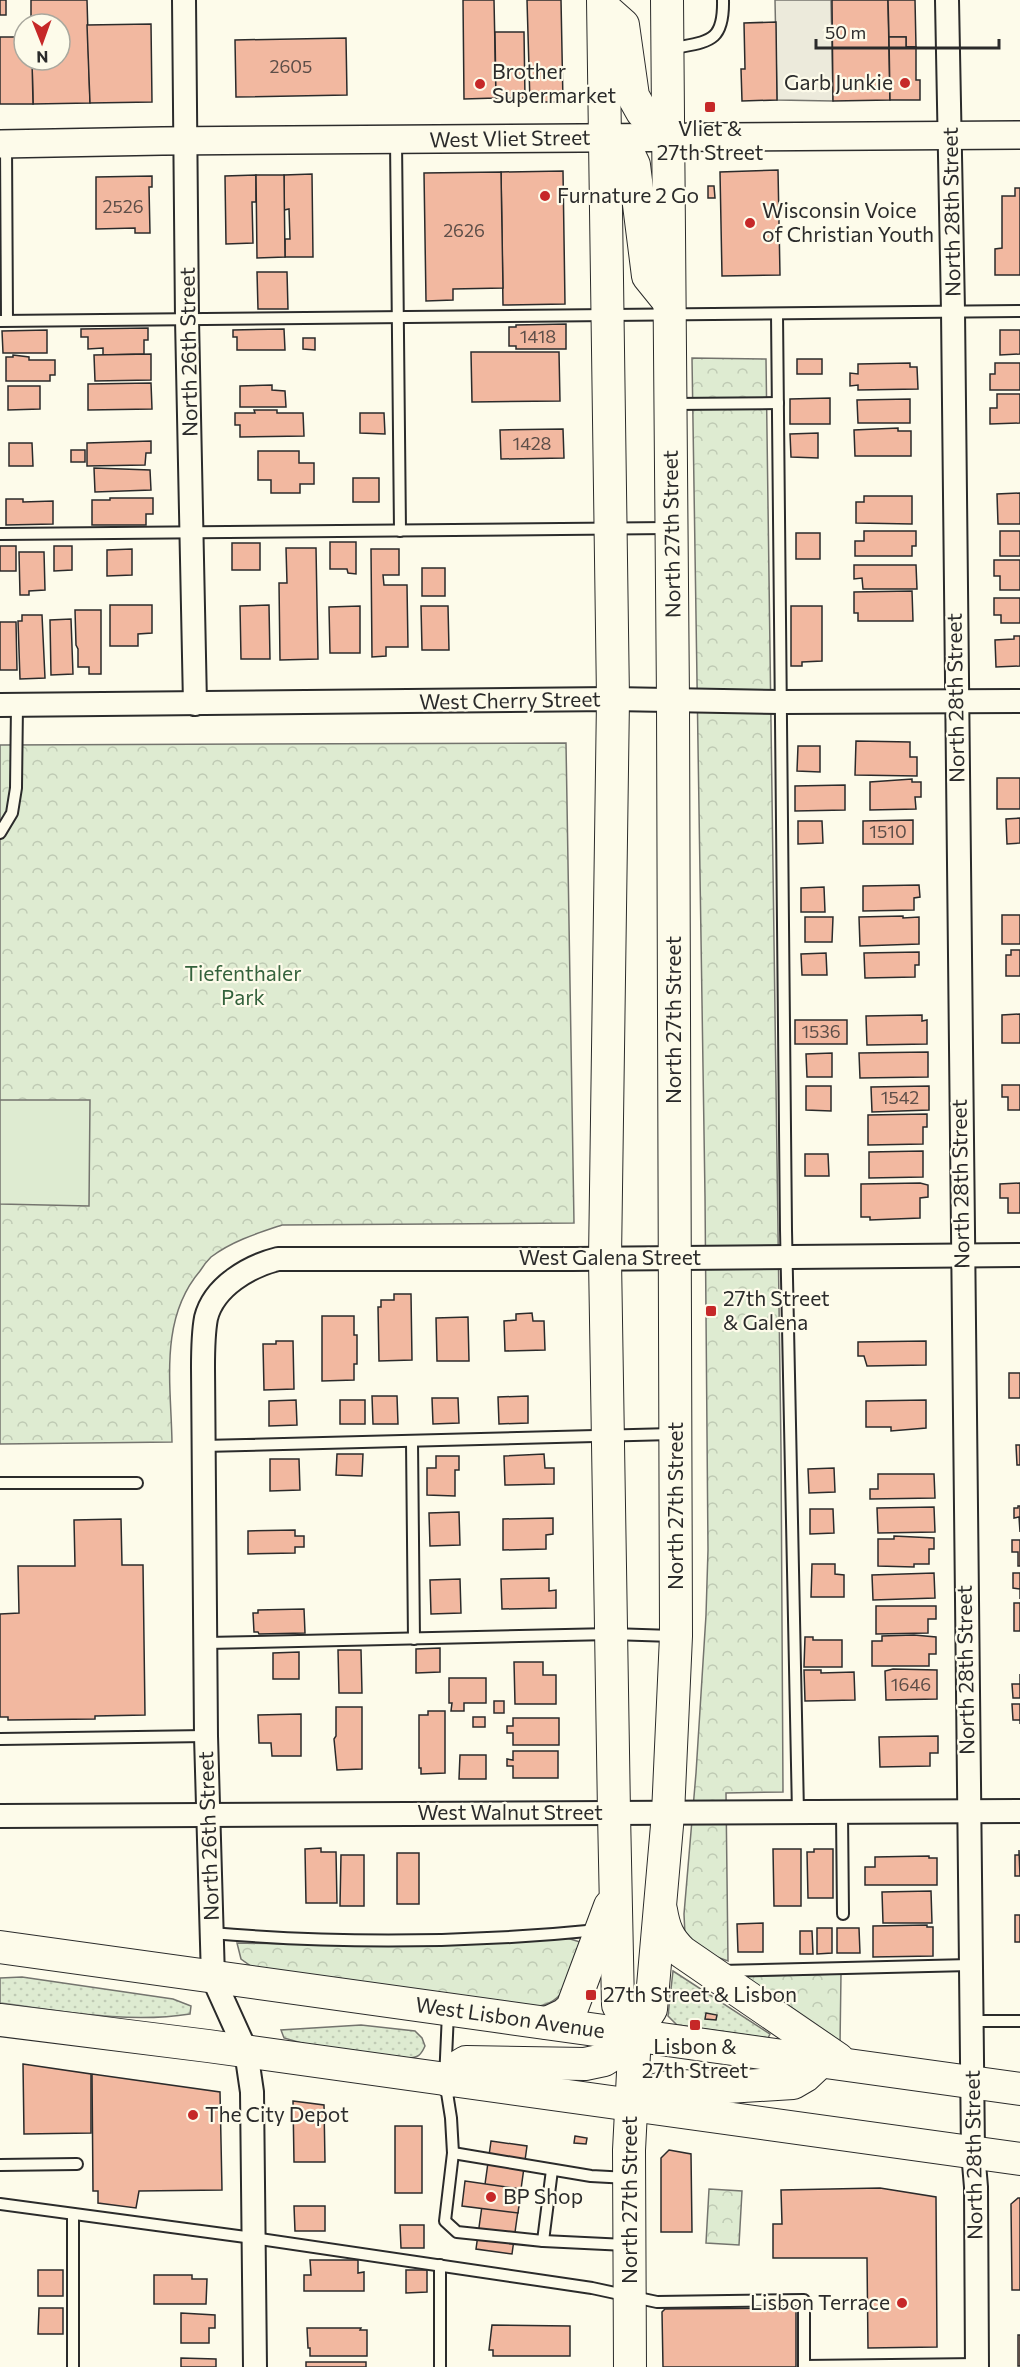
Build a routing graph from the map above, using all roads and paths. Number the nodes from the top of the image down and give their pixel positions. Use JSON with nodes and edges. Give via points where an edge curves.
{"nodes":[{"id":1,"x":184,"y":0,"type":"edge"},
{"id":2,"x":667,"y":0,"type":"edge"},
{"id":3,"x":723,"y":0,"type":"edge"},
{"id":4,"x":948,"y":0,"type":"edge"},
{"id":5,"x":603,"y":4,"type":"edge"},
{"id":6,"x":667,"y":49,"type":"junction"},
{"id":7,"x":951,"y":135,"type":"junction"},
{"id":8,"x":1020,"y":135,"type":"edge"},
{"id":9,"x":667,"y":137,"type":"junction"},
{"id":10,"x":604,"y":138,"type":"junction"},
{"id":11,"x":396,"y":140,"type":"junction"},
{"id":12,"x":186,"y":141,"type":"junction"},
{"id":13,"x":3,"y":144,"type":"edge"},
{"id":14,"x":669,"y":309,"type":"junction"},
{"id":15,"x":953,"y":311,"type":"junction"},
{"id":16,"x":1020,"y":311,"type":"edge"},
{"id":17,"x":609,"y":314,"type":"junction"},
{"id":18,"x":777,"y":314,"type":"junction"},
{"id":19,"x":399,"y":316,"type":"junction"},
{"id":20,"x":188,"y":318,"type":"junction"},
{"id":21,"x":4,"y":320,"type":"edge"},
{"id":22,"x":778,"y":403,"type":"junction"},
{"id":23,"x":670,"y":404,"type":"junction"},
{"id":24,"x":671,"y":528,"type":"junction"},
{"id":25,"x":611,"y":530,"type":"junction"},
{"id":26,"x":400,"y":531,"type":"junction"},
{"id":27,"x":0,"y":534,"type":"edge"},
{"id":28,"x":192,"y":534,"type":"junction"},
{"id":29,"x":613,"y":699,"type":"junction"},
{"id":30,"x":956,"y":701,"type":"junction"},
{"id":31,"x":1020,"y":701,"type":"edge"},
{"id":32,"x":673,"y":702,"type":"junction"},
{"id":33,"x":781,"y":702,"type":"junction"},
{"id":34,"x":195,"y":704,"type":"junction"},
{"id":35,"x":8,"y":705,"type":"edge"},
{"id":36,"x":0,"y":833,"type":"edge"},
{"id":37,"x":1020,"y":1255,"type":"edge"},
{"id":38,"x":962,"y":1256,"type":"junction"},
{"id":39,"x":786,"y":1257,"type":"junction"},
{"id":40,"x":675,"y":1258,"type":"junction"},
{"id":41,"x":605,"y":1259,"type":"junction"},
{"id":42,"x":215,"y":1300,"type":"joint"},
{"id":43,"x":675,"y":1434,"type":"junction"},
{"id":44,"x":608,"y":1437,"type":"junction"},
{"id":45,"x":412,"y":1442,"type":"junction"},
{"id":46,"x":203,"y":1446,"type":"junction"},
{"id":47,"x":0,"y":1483,"type":"edge"},
{"id":48,"x":137,"y":1483,"type":"dead end"},
{"id":49,"x":611,"y":1634,"type":"junction"},
{"id":50,"x":676,"y":1636,"type":"junction"},
{"id":51,"x":414,"y":1639,"type":"junction"},
{"id":52,"x":206,"y":1643,"type":"junction"},
{"id":53,"x":206,"y":1736,"type":"junction"},
{"id":54,"x":0,"y":1739,"type":"edge"},
{"id":55,"x":1020,"y":1811,"type":"edge"},
{"id":56,"x":968,"y":1812,"type":"junction"},
{"id":57,"x":614,"y":1813,"type":"junction"},
{"id":58,"x":798,"y":1813,"type":"junction"},
{"id":59,"x":842,"y":1813,"type":"junction"},
{"id":60,"x":208,"y":1814,"type":"junction"},
{"id":61,"x":668,"y":1814,"type":"junction"},
{"id":62,"x":0,"y":1816,"type":"edge"},
{"id":63,"x":616,"y":1891,"type":"junction"},
{"id":64,"x":659,"y":1897,"type":"junction"},
{"id":65,"x":843,"y":1914,"type":"dead end"},
{"id":66,"x":601,"y":1930,"type":"junction"},
{"id":67,"x":211,"y":1933,"type":"junction"},
{"id":68,"x":0,"y":1947,"type":"edge"},
{"id":69,"x":970,"y":1965,"type":"junction"},
{"id":70,"x":709,"y":1972,"type":"junction"},
{"id":71,"x":213,"y":1978,"type":"junction"},
{"id":72,"x":448,"y":2009,"type":"junction"},
{"id":73,"x":0,"y":2020,"type":"edge"},
{"id":74,"x":971,"y":2021,"type":"junction"},
{"id":75,"x":1020,"y":2021,"type":"edge"},
{"id":76,"x":548,"y":2023,"type":"junction"},
{"id":77,"x":635,"y":2034,"type":"junction"},
{"id":78,"x":246,"y":2051,"type":"junction"},
{"id":79,"x":832,"y":2062,"type":"junction"},
{"id":80,"x":447,"y":2081,"type":"junction"},
{"id":81,"x":973,"y":2081,"type":"junction"},
{"id":82,"x":1020,"y":2089,"type":"edge"},
{"id":83,"x":631,"y":2106,"type":"junction"},
{"id":84,"x":973,"y":2152,"type":"junction"},
{"id":85,"x":453,"y":2153,"type":"junction"},
{"id":86,"x":1020,"y":2159,"type":"edge"},
{"id":87,"x":77,"y":2164,"type":"dead end"},
{"id":88,"x":0,"y":2165,"type":"edge"},
{"id":89,"x":552,"y":2170,"type":"junction"},
{"id":90,"x":629,"y":2178,"type":"junction"},
{"id":91,"x":0,"y":2204,"type":"edge"},
{"id":92,"x":73,"y":2214,"type":"junction"},
{"id":93,"x":253,"y":2238,"type":"junction"},
{"id":94,"x":543,"y":2241,"type":"junction"},
{"id":95,"x":629,"y":2245,"type":"junction"},
{"id":96,"x":440,"y":2265,"type":"junction"},
{"id":97,"x":630,"y":2295,"type":"junction"},
{"id":98,"x":981,"y":2366,"type":"edge"},
{"id":99,"x":73,"y":2367,"type":"edge"},
{"id":100,"x":255,"y":2367,"type":"edge"},
{"id":101,"x":440,"y":2367,"type":"edge"},
{"id":102,"x":630,"y":2367,"type":"edge"},
{"id":103,"x":804,"y":2367,"type":"edge"}],
"edges":[{"from":1,"to":12,"type":"street","name":"North 26th Street"},
{"from":2,"to":6,"type":"main road","name":"North 27th Street"},
{"from":3,"to":6,"type":"lane","via":[[723,22],[717,35],[702,43]]},
{"from":4,"to":7,"type":"street","name":"North 28th Street"},
{"from":5,"to":9,"type":"main road","via":[[623,25],[633,96],[642,112]]},
{"from":5,"to":10,"type":"main road"},
{"from":6,"to":9,"type":"main road","name":"North 27th Street"},
{"from":7,"to":8,"type":"street","name":"West Vliet Street"},
{"from":7,"to":9,"type":"street","name":"West Vliet Street"},
{"from":7,"to":15,"type":"street","name":"North 28th Street"},
{"from":9,"to":10,"type":"street","name":"West Vliet Street"},
{"from":9,"to":14,"type":"main road","name":"North 27th Street"},
{"from":10,"to":11,"type":"street","name":"West Vliet Street"},
{"from":10,"to":14,"type":"main road","via":[[626,148],[634,165],[648,276]]},
{"from":10,"to":17,"type":"main road"},
{"from":11,"to":12,"type":"street","name":"West Vliet Street"},
{"from":11,"to":19,"type":"lane"},
{"from":12,"to":13,"type":"street","name":"West Vliet Street"},
{"from":12,"to":20,"type":"street","name":"North 26th Street"},
{"from":13,"to":21,"type":"lane"},
{"from":14,"to":17,"type":"lane"},
{"from":14,"to":18,"type":"lane"},
{"from":14,"to":23,"type":"main road","name":"North 27th Street"},
{"from":15,"to":16,"type":"lane"},
{"from":15,"to":18,"type":"lane"},
{"from":15,"to":30,"type":"street","name":"North 28th Street"},
{"from":17,"to":19,"type":"lane"},
{"from":17,"to":25,"type":"main road"},
{"from":18,"to":22,"type":"lane"},
{"from":19,"to":20,"type":"lane"},
{"from":19,"to":26,"type":"lane"},
{"from":20,"to":21,"type":"lane"},
{"from":20,"to":28,"type":"street","name":"North 26th Street"},
{"from":22,"to":23,"type":"lane"},
{"from":22,"to":33,"type":"lane"},
{"from":23,"to":24,"type":"main road","name":"North 27th Street"},
{"from":24,"to":25,"type":"lane"},
{"from":24,"to":32,"type":"main road","name":"North 27th Street"},
{"from":25,"to":26,"type":"lane"},
{"from":25,"to":29,"type":"main road"},
{"from":26,"to":28,"type":"lane"},
{"from":27,"to":28,"type":"lane"},
{"from":28,"to":34,"type":"street","name":"North 26th Street"},
{"from":29,"to":32,"type":"street","name":"West Cherry Street"},
{"from":29,"to":34,"type":"street","name":"West Cherry Street"},
{"from":29,"to":41,"type":"main road"},
{"from":30,"to":31,"type":"street","name":"West Cherry Street"},
{"from":30,"to":33,"type":"street","name":"West Cherry Street"},
{"from":30,"to":38,"type":"street","name":"North 28th Street"},
{"from":32,"to":33,"type":"street","name":"West Cherry Street"},
{"from":32,"to":40,"type":"main road","name":"North 27th Street"},
{"from":33,"to":39,"type":"lane"},
{"from":34,"to":35,"type":"street","name":"West Cherry Street"},
{"from":35,"to":36,"type":"lane","via":[[15,796],[12,813]]},
{"from":37,"to":38,"type":"street","name":"West Galena Street"},
{"from":38,"to":39,"type":"street","name":"West Galena Street"},
{"from":38,"to":56,"type":"street","name":"North 28th Street"},
{"from":39,"to":40,"type":"street","name":"West Galena Street"},
{"from":39,"to":58,"type":"lane"},
{"from":40,"to":41,"type":"street","name":"West Galena Street"},
{"from":40,"to":43,"type":"main road","name":"North 27th Street"},
{"from":41,"to":42,"type":"street","name":"West Galena Street","via":[[278,1259],[247,1271],[228,1284]]},
{"from":41,"to":44,"type":"main road"},
{"from":42,"to":46,"type":"street","name":"North 26th Street","via":[[204,1332]]},
{"from":43,"to":44,"type":"lane"},
{"from":43,"to":50,"type":"main road","name":"North 27th Street"},
{"from":44,"to":45,"type":"lane"},
{"from":44,"to":49,"type":"main road"},
{"from":45,"to":46,"type":"lane"},
{"from":45,"to":51,"type":"lane"},
{"from":46,"to":52,"type":"street","name":"North 26th Street"},
{"from":47,"to":48,"type":"lane"},
{"from":49,"to":50,"type":"lane"},
{"from":49,"to":51,"type":"lane"},
{"from":49,"to":57,"type":"main road"},
{"from":50,"to":61,"type":"main road","name":"North 27th Street"},
{"from":51,"to":52,"type":"lane"},
{"from":52,"to":53,"type":"street","name":"North 26th Street"},
{"from":53,"to":54,"type":"lane"},
{"from":53,"to":60,"type":"street","name":"North 26th Street"},
{"from":55,"to":56,"type":"street","name":"West Walnut Street"},
{"from":56,"to":59,"type":"street","name":"West Walnut Street"},
{"from":56,"to":69,"type":"street","name":"North 28th Street"},
{"from":57,"to":60,"type":"street","name":"West Walnut Street"},
{"from":57,"to":61,"type":"street","name":"West Walnut Street"},
{"from":57,"to":63,"type":"main road"},
{"from":58,"to":59,"type":"street","name":"West Walnut Street"},
{"from":58,"to":61,"type":"street","name":"West Walnut Street"},
{"from":59,"to":65,"type":"lane"},
{"from":60,"to":62,"type":"street","name":"West Walnut Street"},
{"from":60,"to":67,"type":"street","name":"North 26th Street"},
{"from":61,"to":64,"type":"main road","name":"North 27th Street"},
{"from":63,"to":66,"type":"main road"},
{"from":63,"to":77,"type":"main road","via":[[618,2005]]},
{"from":64,"to":70,"type":"main road","via":[[670,1941]]},
{"from":64,"to":77,"type":"main road","name":"North 27th Street","via":[[651,2009]]},
{"from":66,"to":67,"type":"lane","via":[[531,1937],[388,1942]]},
{"from":66,"to":76,"type":"main road","via":[[572,2008]]},
{"from":67,"to":71,"type":"street","name":"North 26th Street"},
{"from":68,"to":71,"type":"main road","name":"West Lisbon Avenue"},
{"from":69,"to":70,"type":"lane"},
{"from":69,"to":74,"type":"street","name":"North 28th Street"},
{"from":70,"to":79,"type":"main road"},
{"from":71,"to":72,"type":"main road","name":"West Lisbon Avenue"},
{"from":71,"to":78,"type":"street","name":"North 26th Street"},
{"from":72,"to":76,"type":"main road","name":"West Lisbon Avenue"},
{"from":72,"to":80,"type":"lane"},
{"from":73,"to":78,"type":"main road"},
{"from":74,"to":75,"type":"lane"},
{"from":74,"to":81,"type":"street","name":"North 28th Street"},
{"from":76,"to":77,"type":"main road","name":"West Lisbon Avenue"},
{"from":77,"to":79,"type":"main road","name":"West Lisbon Avenue"},
{"from":77,"to":80,"type":"main road","via":[[604,2060],[578,2064],[466,2062]]},
{"from":77,"to":83,"type":"main road","name":"North 27th Street"},
{"from":78,"to":80,"type":"main road"},
{"from":78,"to":93,"type":"street","name":"North 26th Street","via":[[252,2092]]},
{"from":79,"to":81,"type":"main road","name":"West Lisbon Avenue"},
{"from":79,"to":83,"type":"main road","via":[[793,2083],[673,2086],[658,2089]]},
{"from":80,"to":83,"type":"main road"},
{"from":80,"to":85,"type":"lane"},
{"from":81,"to":82,"type":"main road","name":"West Lisbon Avenue"},
{"from":81,"to":84,"type":"street","name":"North 28th Street"},
{"from":83,"to":84,"type":"main road"},
{"from":83,"to":90,"type":"main road","name":"North 27th Street"},
{"from":84,"to":86,"type":"main road"},
{"from":84,"to":98,"type":"street","name":"North 28th Street"},
{"from":85,"to":89,"type":"lane"},
{"from":85,"to":94,"type":"lane","via":[[445,2221],[457,2232]]},
{"from":87,"to":88,"type":"lane"},
{"from":89,"to":90,"type":"lane"},
{"from":89,"to":94,"type":"lane"},
{"from":90,"to":95,"type":"main road","name":"North 27th Street"},
{"from":91,"to":92,"type":"lane"},
{"from":92,"to":93,"type":"lane"},
{"from":92,"to":99,"type":"lane"},
{"from":93,"to":96,"type":"lane"},
{"from":93,"to":100,"type":"street","name":"North 26th Street"},
{"from":94,"to":95,"type":"lane"},
{"from":95,"to":97,"type":"main road","name":"North 27th Street"},
{"from":96,"to":97,"type":"lane"},
{"from":96,"to":101,"type":"lane"},
{"from":97,"to":102,"type":"main road","name":"North 27th Street"},
{"from":97,"to":103,"type":"lane","via":[[657,2302],[804,2300]]},
{"from":98,"to":103,"type":"lane"}]}
